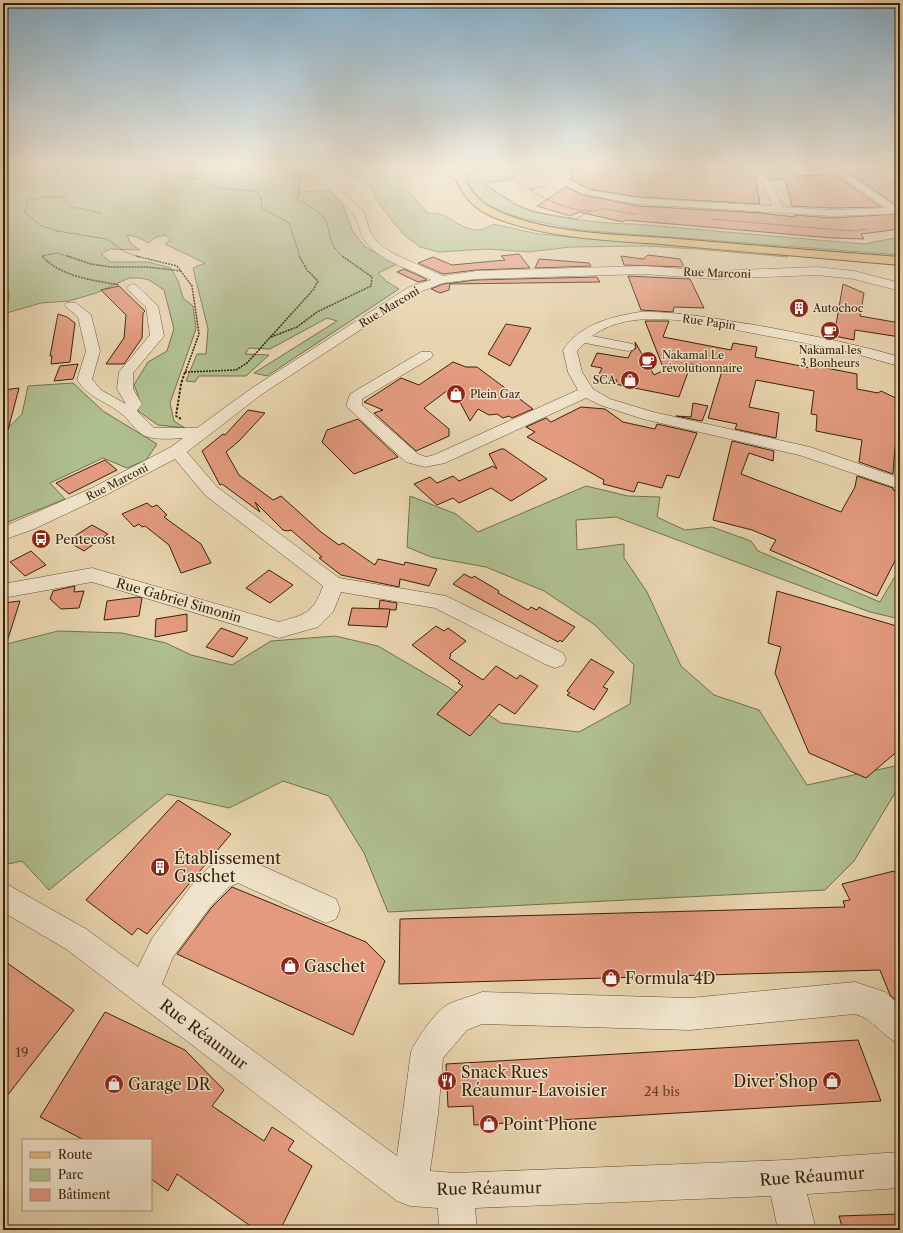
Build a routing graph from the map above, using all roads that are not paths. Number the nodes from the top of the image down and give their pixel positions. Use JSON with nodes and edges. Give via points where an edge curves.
{"nodes":[{"id":1,"x":360,"y":223,"type":"edge"},
{"id":2,"x":522,"y":223,"type":"edge"},
{"id":3,"x":900,"y":261,"type":"edge"},
{"id":4,"x":440,"y":280,"type":"junction"},
{"id":5,"x":900,"y":287,"type":"edge"},
{"id":6,"x":132,"y":288,"type":"road end"},
{"id":7,"x":71,"y":306,"type":"dead end"},
{"id":8,"x":582,"y":338,"type":"junction"},
{"id":9,"x":628,"y":347,"type":"dead end"},
{"id":10,"x":426,"y":355,"type":"dead end"},
{"id":11,"x":900,"y":362,"type":"edge"},
{"id":12,"x":586,"y":392,"type":"junction"},
{"id":13,"x":128,"y":411,"type":"junction"},
{"id":14,"x":203,"y":433,"type":"junction"},
{"id":15,"x":177,"y":451,"type":"junction"},
{"id":16,"x":900,"y":484,"type":"edge"},
{"id":17,"x":3,"y":534,"type":"edge"},
{"id":18,"x":334,"y":584,"type":"junction"},
{"id":19,"x":3,"y":591,"type":"edge"},
{"id":20,"x":556,"y":659,"type":"dead end"},
{"id":21,"x":3,"y":896,"type":"edge"},
{"id":22,"x":326,"y":909,"type":"dead end"},
{"id":23,"x":144,"y":988,"type":"junction"},
{"id":24,"x":900,"y":1028,"type":"edge"},
{"id":25,"x":900,"y":1170,"type":"edge"},
{"id":26,"x":785,"y":1178,"type":"junction"},
{"id":27,"x":410,"y":1188,"type":"junction"},
{"id":28,"x":455,"y":1191,"type":"junction"},
{"id":29,"x":458,"y":1230,"type":"edge"},
{"id":30,"x":797,"y":1230,"type":"edge"}],
"edges":[{"from":1,"to":4,"type":"street","via":[[371,244],[385,255],[425,270]]},
{"from":2,"to":3,"type":"main road","via":[[596,235]]},
{"from":4,"to":5,"type":"street","name":"Rue Marconi","via":[[476,275],[644,270],[714,275],[817,270],[854,275]]},
{"from":4,"to":14,"type":"street","name":"Rue Marconi","via":[[413,290],[257,391]]},
{"from":6,"to":13,"type":"street","via":[[152,306],[157,336],[126,372],[125,389],[134,404]]},
{"from":7,"to":13,"type":"street","via":[[84,315],[93,351],[84,380],[96,393]]},
{"from":8,"to":9,"type":"street"},
{"from":8,"to":11,"type":"street","name":"Rue Papin","via":[[602,324],[620,319],[671,316],[826,342]]},
{"from":8,"to":12,"type":"street","name":"Rue Papin","via":[[570,350],[575,372]]},
{"from":10,"to":12,"type":"street","via":[[356,397],[354,406],[412,458],[425,462],[439,460]]},
{"from":12,"to":16,"type":"street","via":[[606,402],[649,416],[804,451]]},
{"from":13,"to":14,"type":"street","via":[[150,432]]},
{"from":14,"to":15,"type":"street","name":"Rue Marconi"},
{"from":15,"to":17,"type":"street","name":"Rue Marconi","via":[[98,492]]},
{"from":15,"to":18,"type":"street","via":[[211,491]]},
{"from":18,"to":19,"type":"street","name":"Rue Gabriel Simonin","via":[[326,607],[311,621],[279,630],[92,575]]},
{"from":18,"to":20,"type":"street","via":[[439,601]]},
{"from":21,"to":23,"type":"street","name":"Rue Réaumur","via":[[76,939]]},
{"from":22,"to":23,"type":"street","via":[[238,869],[219,877],[201,896],[163,947]]},
{"from":23,"to":27,"type":"street","name":"Rue Réaumur"},
{"from":24,"to":27,"type":"street","via":[[874,1003],[855,998],[690,1014],[482,1008],[456,1018],[427,1052]]},
{"from":25,"to":26,"type":"street","name":"Rue Réaumur"},
{"from":26,"to":28,"type":"street","name":"Rue Réaumur"},
{"from":26,"to":30,"type":"street"},
{"from":27,"to":28,"type":"street","name":"Rue Réaumur"},
{"from":28,"to":29,"type":"street"}]}
